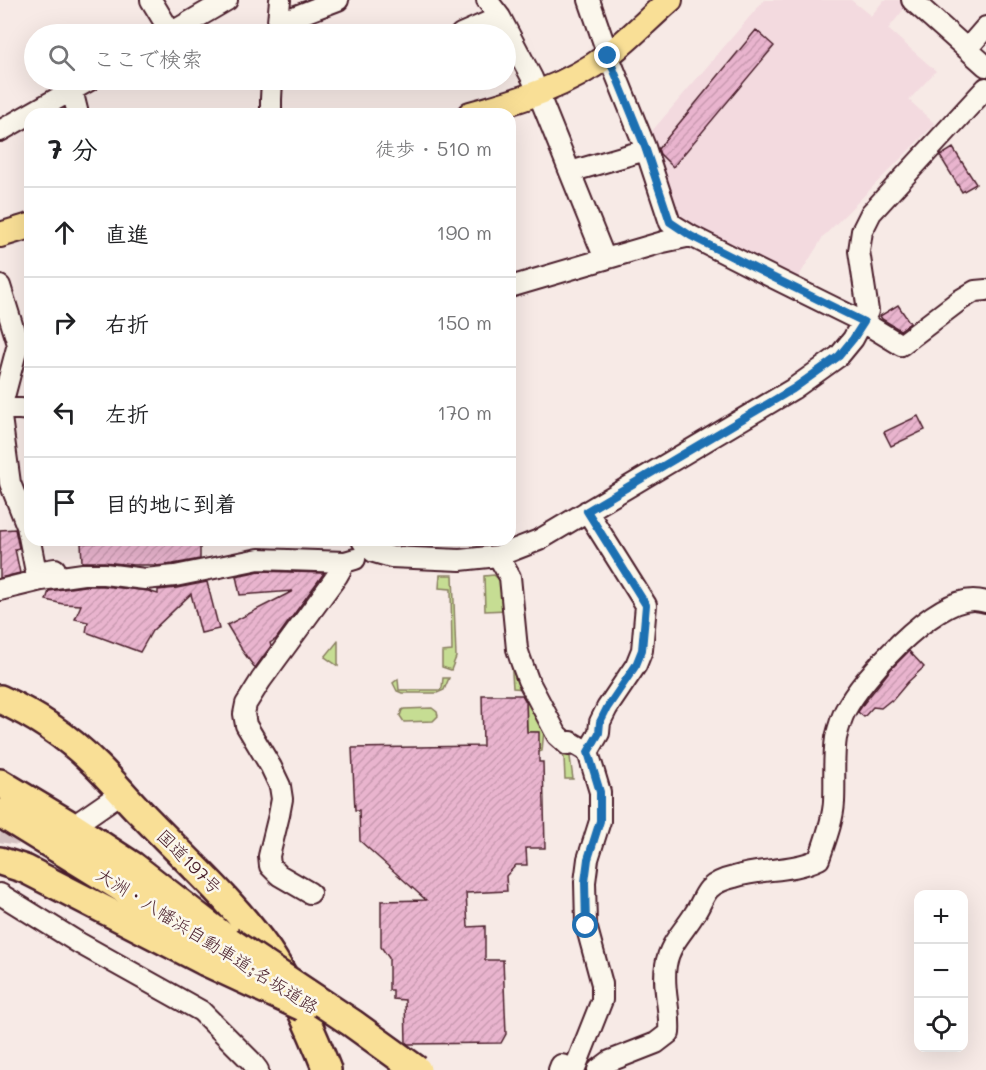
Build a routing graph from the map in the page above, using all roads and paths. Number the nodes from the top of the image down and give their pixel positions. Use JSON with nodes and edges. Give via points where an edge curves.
{"nodes":[{"id":1,"x":151,"y":0,"type":"edge"},
{"id":2,"x":226,"y":0,"type":"edge"},
{"id":3,"x":280,"y":0,"type":"edge"},
{"id":4,"x":338,"y":0,"type":"edge"},
{"id":5,"x":487,"y":0,"type":"edge"},
{"id":6,"x":590,"y":0,"type":"edge"},
{"id":7,"x":670,"y":0,"type":"edge"},
{"id":8,"x":912,"y":0,"type":"edge"},
{"id":9,"x":500,"y":17,"type":"junction"},
{"id":10,"x":164,"y":24,"type":"edge"},
{"id":11,"x":186,"y":24,"type":"edge"},
{"id":12,"x":278,"y":24,"type":"edge"},
{"id":13,"x":288,"y":24,"type":"edge"},
{"id":14,"x":484,"y":24,"type":"edge"},
{"id":15,"x":504,"y":24,"type":"edge"},
{"id":16,"x":986,"y":27,"type":"edge"},
{"id":17,"x":516,"y":48,"type":"edge"},
{"id":18,"x":967,"y":49,"type":"junction"},
{"id":19,"x":608,"y":56,"type":"junction"},
{"id":20,"x":986,"y":66,"type":"edge"},
{"id":21,"x":986,"y":88,"type":"edge"},
{"id":22,"x":72,"y":90,"type":"joint"},
{"id":23,"x":272,"y":90,"type":"edge"},
{"id":24,"x":537,"y":93,"type":"junction"},
{"id":25,"x":40,"y":108,"type":"edge"},
{"id":26,"x":76,"y":108,"type":"edge"},
{"id":27,"x":271,"y":108,"type":"edge"},
{"id":28,"x":492,"y":108,"type":"edge"},
{"id":29,"x":24,"y":117,"type":"edge"},
{"id":30,"x":0,"y":131,"type":"edge"},
{"id":31,"x":646,"y":150,"type":"junction"},
{"id":32,"x":570,"y":172,"type":"junction"},
{"id":33,"x":24,"y":228,"type":"edge"},
{"id":34,"x":0,"y":235,"type":"edge"},
{"id":35,"x":691,"y":236,"type":"junction"},
{"id":36,"x":605,"y":259,"type":"junction"},
{"id":37,"x":516,"y":285,"type":"edge"},
{"id":38,"x":0,"y":286,"type":"edge"},
{"id":39,"x":986,"y":290,"type":"edge"},
{"id":40,"x":864,"y":322,"type":"junction"},
{"id":41,"x":1,"y":407,"type":"edge"},
{"id":42,"x":24,"y":409,"type":"edge"},
{"id":43,"x":587,"y":511,"type":"junction"},
{"id":44,"x":24,"y":518,"type":"edge"},
{"id":45,"x":31,"y":546,"type":"edge"},
{"id":46,"x":368,"y":546,"type":"edge"},
{"id":47,"x":270,"y":549,"type":"edge"},
{"id":48,"x":498,"y":556,"type":"junction"},
{"id":49,"x":345,"y":562,"type":"junction"},
{"id":50,"x":83,"y":574,"type":"junction"},
{"id":51,"x":0,"y":590,"type":"edge"},
{"id":52,"x":986,"y":602,"type":"edge"},
{"id":53,"x":0,"y":699,"type":"edge"},
{"id":54,"x":588,"y":752,"type":"junction"},
{"id":55,"x":0,"y":783,"type":"edge"},
{"id":56,"x":121,"y":794,"type":"junction"},
{"id":57,"x":0,"y":813,"type":"edge"},
{"id":58,"x":82,"y":820,"type":"dead end"},
{"id":59,"x":0,"y":861,"type":"edge"},
{"id":60,"x":310,"y":893,"type":"dead end"},
{"id":61,"x":0,"y":894,"type":"edge"},
{"id":62,"x":218,"y":950,"type":"junction"},
{"id":63,"x":258,"y":1070,"type":"edge"},
{"id":64,"x":327,"y":1070,"type":"edge"},
{"id":65,"x":415,"y":1070,"type":"edge"},
{"id":66,"x":559,"y":1070,"type":"edge"},
{"id":67,"x":598,"y":1070,"type":"edge"}],
"edges":[{"from":1,"to":10,"type":"street"},
{"from":2,"to":11,"type":"street"},
{"from":3,"to":12,"type":"street"},
{"from":4,"to":13,"type":"street"},
{"from":5,"to":9,"type":"street"},
{"from":6,"to":19,"type":"street"},
{"from":7,"to":19,"type":"main road"},
{"from":8,"to":18,"type":"street"},
{"from":9,"to":14,"type":"street"},
{"from":9,"to":15,"type":"street"},
{"from":16,"to":18,"type":"street"},
{"from":17,"to":24,"type":"street"},
{"from":18,"to":20,"type":"street"},
{"from":19,"to":24,"type":"main road","via":[[570,80]]},
{"from":19,"to":31,"type":"street"},
{"from":21,"to":40,"type":"street","via":[[871,213],[862,231],[859,251],[868,311]]},
{"from":22,"to":25,"type":"street"},
{"from":22,"to":26,"type":"street"},
{"from":23,"to":27,"type":"street"},
{"from":24,"to":28,"type":"main road"},
{"from":24,"to":32,"type":"street"},
{"from":29,"to":30,"type":"street"},
{"from":31,"to":32,"type":"street"},
{"from":31,"to":35,"type":"street","via":[[670,222]]},
{"from":32,"to":36,"type":"street"},
{"from":33,"to":34,"type":"main road"},
{"from":35,"to":36,"type":"street"},
{"from":35,"to":40,"type":"street"},
{"from":36,"to":37,"type":"street"},
{"from":38,"to":41,"type":"street","via":[[18,344]]},
{"from":39,"to":40,"type":"street","via":[[975,291],[960,300],[901,345]]},
{"from":40,"to":43,"type":"street","via":[[839,356],[793,389]]},
{"from":41,"to":42,"type":"street"},
{"from":41,"to":44,"type":"street","via":[[10,483]]},
{"from":43,"to":48,"type":"street","via":[[539,540]]},
{"from":43,"to":54,"type":"street","via":[[646,605],[642,650],[607,708]]},
{"from":45,"to":50,"type":"street","via":[[36,572],[62,568],[78,569]]},
{"from":46,"to":48,"type":"street","via":[[391,557],[460,560]]},
{"from":46,"to":49,"type":"street"},
{"from":47,"to":49,"type":"street"},
{"from":47,"to":50,"type":"street","via":[[259,559],[175,576],[145,579]]},
{"from":48,"to":54,"type":"street","via":[[510,577],[517,649],[528,680],[557,735],[568,745],[571,742]]},
{"from":49,"to":60,"type":"street","via":[[261,680],[244,714],[246,725],[280,786],[282,799],[270,866]]},
{"from":50,"to":51,"type":"street"},
{"from":52,"to":67,"type":"street","via":[[956,604],[927,619],[899,643],[860,688],[844,713],[836,738],[834,805],[819,859],[807,865],[736,876],[709,889],[671,947],[666,964],[664,989],[669,1033]]},
{"from":53,"to":56,"type":"highway","name":"国道197号","via":[[54,728],[94,763]]},
{"from":54,"to":66,"type":"street","via":[[600,792],[600,821],[588,859],[586,926],[602,984],[602,1000],[575,1068],[561,1065]]},
{"from":55,"to":62,"type":"highway","via":[[133,867]]},
{"from":56,"to":58,"type":"street"},
{"from":56,"to":64,"type":"highway","name":"国道197号","via":[[230,904],[268,952],[292,992]]},
{"from":57,"to":62,"type":"highway","name":"大洲・八幡浜自動車道;名坂道路"},
{"from":59,"to":62,"type":"highway"},
{"from":61,"to":63,"type":"street","via":[[79,944],[201,1011]]},
{"from":62,"to":65,"type":"highway","name":"大洲・八幡浜自動車道;名坂道路","bridge":true},
{"from":62,"to":65,"type":"highway","bridge":true,"via":[[352,1023]]}]}
